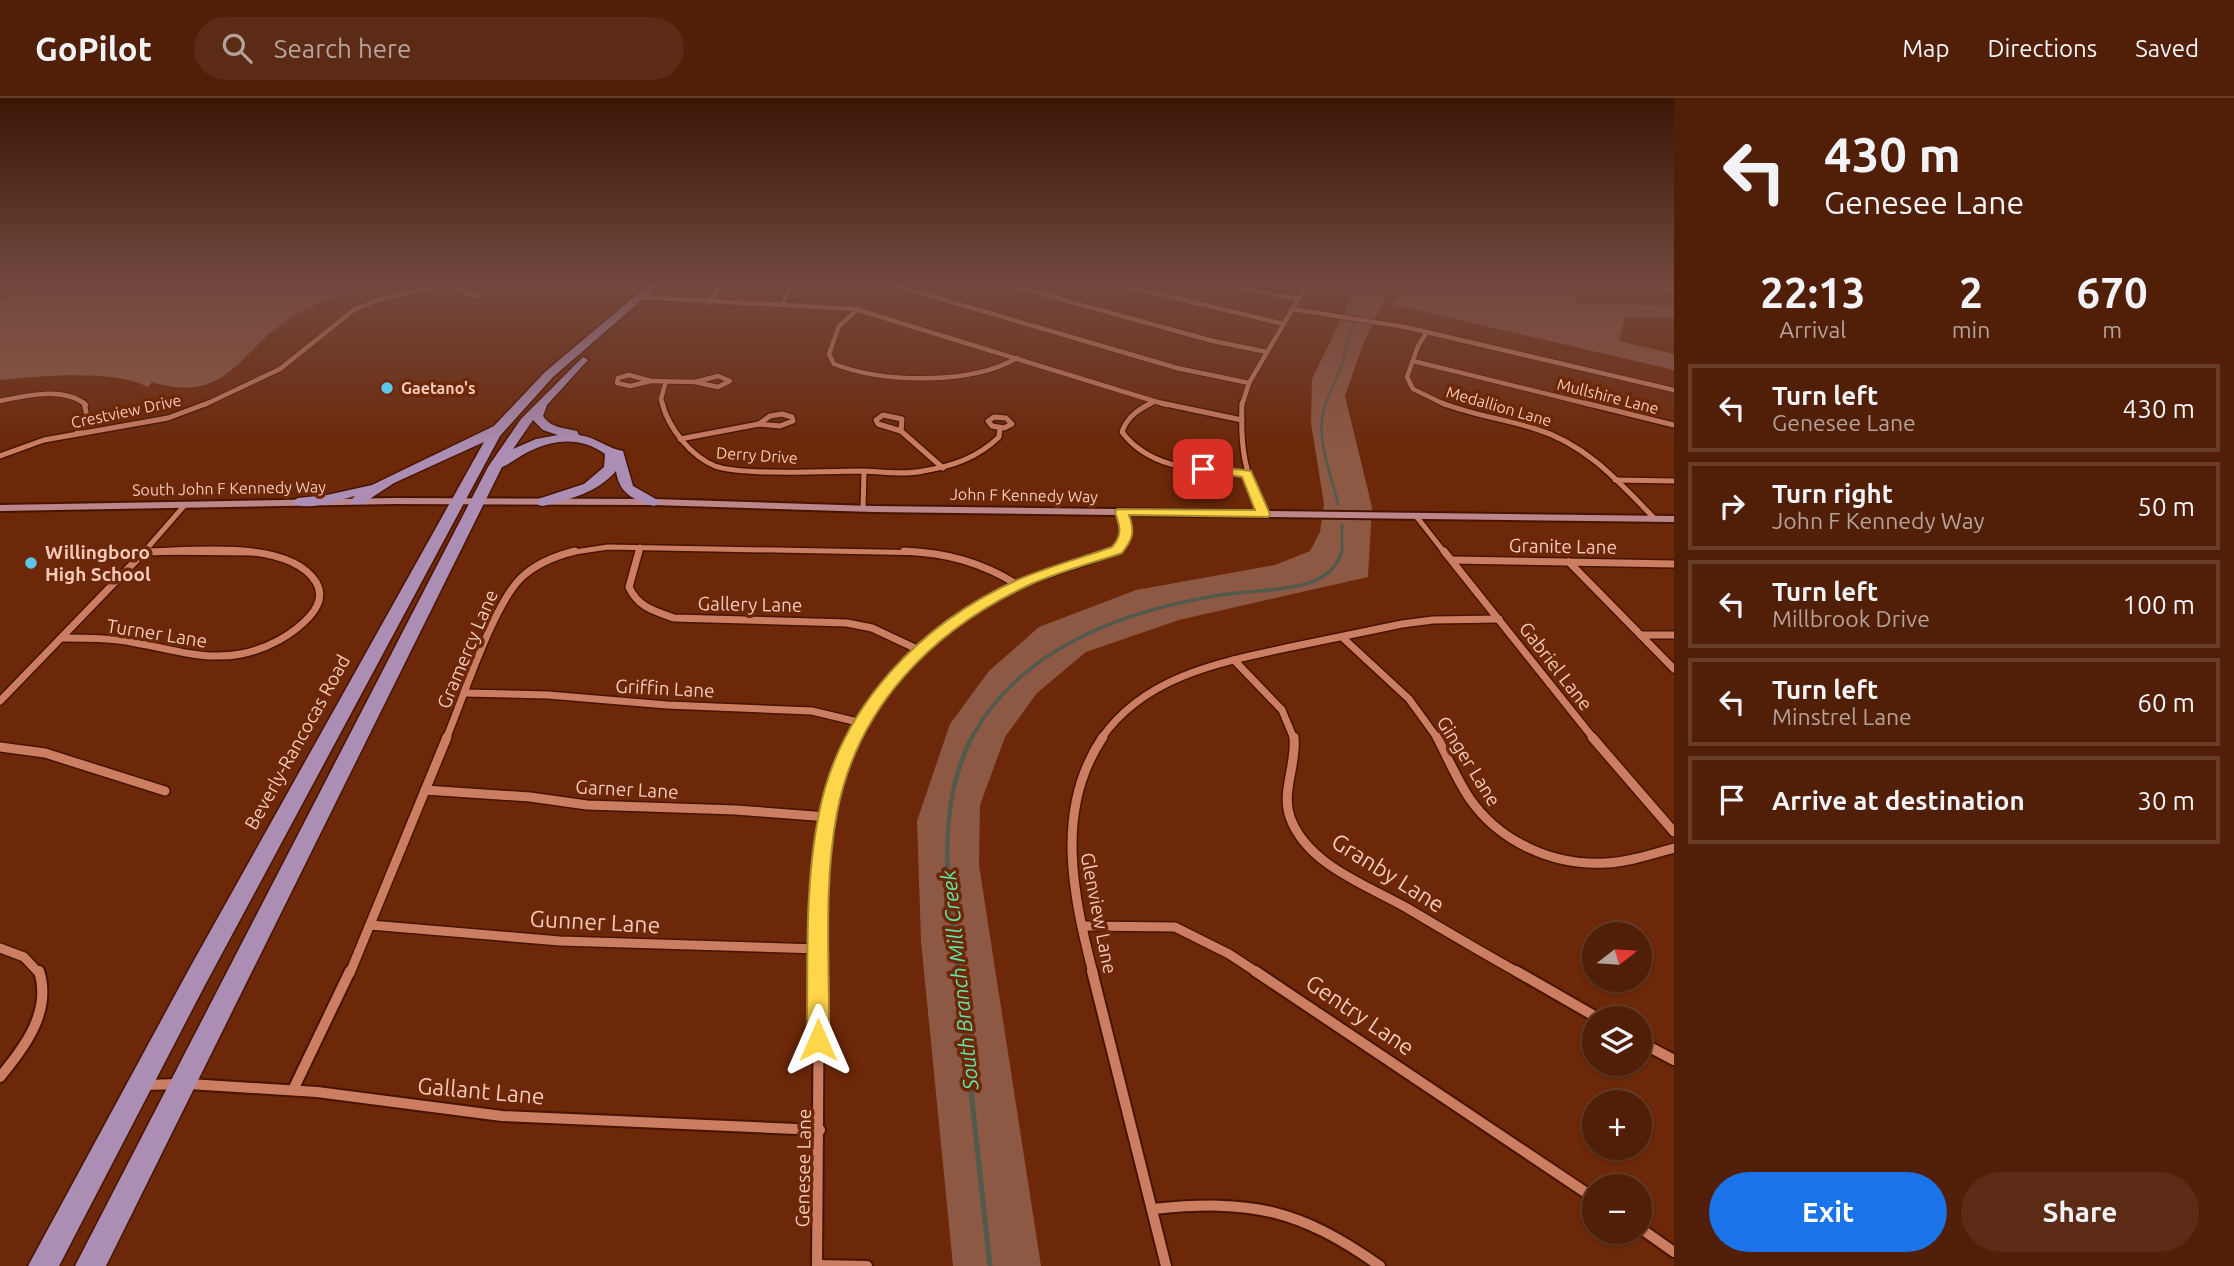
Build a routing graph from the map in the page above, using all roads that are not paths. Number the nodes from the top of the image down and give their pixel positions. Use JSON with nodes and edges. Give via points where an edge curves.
{"nodes":[{"id":1,"x":318,"y":341,"type":"edge"},
{"id":2,"x":591,"y":341,"type":"edge"},
{"id":3,"x":601,"y":341,"type":"edge"},
{"id":4,"x":834,"y":341,"type":"edge"},
{"id":5,"x":960,"y":341,"type":"edge"},
{"id":6,"x":1083,"y":341,"type":"edge"},
{"id":7,"x":1211,"y":341,"type":"edge"},
{"id":8,"x":1274,"y":341,"type":"edge"},
{"id":9,"x":1422,"y":341,"type":"edge"},
{"id":10,"x":1463,"y":341,"type":"edge"},
{"id":11,"x":1267,"y":352,"type":"junction"},
{"id":12,"x":1017,"y":358,"type":"junction"},
{"id":13,"x":1413,"y":361,"type":"junction"},
{"id":14,"x":651,"y":381,"type":"junction"},
{"id":15,"x":666,"y":381,"type":"junction"},
{"id":16,"x":695,"y":382,"type":"junction"},
{"id":17,"x":1250,"y":383,"type":"junction"},
{"id":18,"x":1674,"y":390,"type":"edge"},
{"id":19,"x":544,"y":398,"type":"junction"},
{"id":20,"x":0,"y":401,"type":"edge"},
{"id":21,"x":1155,"y":401,"type":"junction"},
{"id":22,"x":1242,"y":419,"type":"junction"},
{"id":23,"x":502,"y":424,"type":"junction"},
{"id":24,"x":759,"y":424,"type":"junction"},
{"id":25,"x":1674,"y":425,"type":"edge"},
{"id":26,"x":1000,"y":428,"type":"dead end"},
{"id":27,"x":901,"y":431,"type":"junction"},
{"id":28,"x":76,"y":434,"type":"junction"},
{"id":29,"x":680,"y":439,"type":"junction"},
{"id":30,"x":0,"y":456,"type":"edge"},
{"id":31,"x":495,"y":467,"type":"junction"},
{"id":32,"x":943,"y":468,"type":"junction"},
{"id":33,"x":864,"y":472,"type":"junction"},
{"id":34,"x":1246,"y":474,"type":"junction"},
{"id":35,"x":1615,"y":480,"type":"junction"},
{"id":36,"x":1674,"y":481,"type":"edge"},
{"id":37,"x":386,"y":483,"type":"junction"},
{"id":38,"x":357,"y":501,"type":"junction"},
{"id":39,"x":298,"y":502,"type":"junction"},
{"id":40,"x":468,"y":502,"type":"junction"},
{"id":41,"x":543,"y":502,"type":"junction"},
{"id":42,"x":654,"y":502,"type":"junction"},
{"id":43,"x":184,"y":506,"type":"junction"},
{"id":44,"x":0,"y":508,"type":"edge"},
{"id":45,"x":863,"y":508,"type":"junction"},
{"id":46,"x":1122,"y":512,"type":"junction"},
{"id":47,"x":1263,"y":514,"type":"junction"},
{"id":48,"x":1416,"y":516,"type":"junction"},
{"id":49,"x":1656,"y":519,"type":"junction"},
{"id":50,"x":1674,"y":519,"type":"edge"},
{"id":51,"x":640,"y":547,"type":"junction"},
{"id":52,"x":144,"y":552,"type":"junction"},
{"id":53,"x":1451,"y":561,"type":"junction"},
{"id":54,"x":1568,"y":561,"type":"junction"},
{"id":55,"x":1674,"y":564,"type":"edge"},
{"id":56,"x":1018,"y":585,"type":"junction"},
{"id":57,"x":1499,"y":620,"type":"junction"},
{"id":58,"x":1642,"y":635,"type":"junction"},
{"id":59,"x":1674,"y":635,"type":"edge"},
{"id":60,"x":1342,"y":637,"type":"junction"},
{"id":61,"x":62,"y":638,"type":"junction"},
{"id":62,"x":919,"y":650,"type":"junction"},
{"id":63,"x":1234,"y":660,"type":"junction"},
{"id":64,"x":1674,"y":669,"type":"edge"},
{"id":65,"x":466,"y":693,"type":"junction"},
{"id":66,"x":0,"y":701,"type":"edge"},
{"id":67,"x":862,"y":723,"type":"junction"},
{"id":68,"x":0,"y":747,"type":"edge"},
{"id":69,"x":165,"y":790,"type":"dead end"},
{"id":70,"x":425,"y":790,"type":"junction"},
{"id":71,"x":828,"y":817,"type":"junction"},
{"id":72,"x":1674,"y":832,"type":"edge"},
{"id":73,"x":1674,"y":848,"type":"edge"},
{"id":74,"x":370,"y":925,"type":"junction"},
{"id":75,"x":1083,"y":926,"type":"junction"},
{"id":76,"x":0,"y":948,"type":"edge"},
{"id":77,"x":819,"y":949,"type":"junction"},
{"id":78,"x":1582,"y":1009,"type":"edge"},
{"id":79,"x":1652,"y":1048,"type":"edge"},
{"id":80,"x":1674,"y":1060,"type":"edge"},
{"id":81,"x":0,"y":1077,"type":"edge"},
{"id":82,"x":183,"y":1084,"type":"junction"},
{"id":83,"x":139,"y":1085,"type":"junction"},
{"id":84,"x":293,"y":1090,"type":"junction"},
{"id":85,"x":820,"y":1130,"type":"junction"},
{"id":86,"x":1582,"y":1190,"type":"edge"},
{"id":87,"x":1153,"y":1209,"type":"junction"},
{"id":88,"x":1652,"y":1236,"type":"edge"},
{"id":89,"x":1674,"y":1252,"type":"edge"},
{"id":90,"x":43,"y":1266,"type":"edge"},
{"id":91,"x":90,"y":1266,"type":"edge"},
{"id":92,"x":817,"y":1266,"type":"edge"},
{"id":93,"x":867,"y":1266,"type":"edge"},
{"id":94,"x":1166,"y":1266,"type":"edge"},
{"id":95,"x":1380,"y":1266,"type":"edge"}],
"edges":[{"from":1,"to":28,"type":"street","name":"Crestview Drive","via":[[280,369],[193,410]]},
{"from":2,"to":23,"type":"main road","name":"Beverly-Rancocas Road","via":[[544,379]]},
{"from":3,"to":19,"type":"main road","name":"Beverly-Rancocas Road"},
{"from":4,"to":12,"type":"street","via":[[829,354],[834,364],[874,374],[971,374],[997,369]]},
{"from":5,"to":12,"type":"street"},
{"from":6,"to":17,"type":"street"},
{"from":7,"to":11,"type":"street"},
{"from":8,"to":11,"type":"street"},
{"from":9,"to":13,"type":"street"},
{"from":10,"to":18,"type":"street"},
{"from":11,"to":17,"type":"street"},
{"from":12,"to":21,"type":"street"},
{"from":13,"to":25,"type":"street","name":"Mullshire Lane"},
{"from":13,"to":35,"type":"street","name":"Medallion Lane","via":[[1407,381],[1420,394],[1556,436]]},
{"from":14,"to":14,"type":"street","via":[[626,386],[616,382],[629,375]]},
{"from":14,"to":15,"type":"street"},
{"from":15,"to":16,"type":"street"},
{"from":15,"to":29,"type":"street","name":"Derry Drive","via":[[662,404]]},
{"from":16,"to":16,"type":"street","via":[[718,376],[730,382],[719,387]]},
{"from":17,"to":22,"type":"street","via":[[1242,402]]},
{"from":19,"to":31,"type":"main road","name":"Beverly-Rancocas Road"},
{"from":19,"to":42,"type":"main road","via":[[539,422],[610,444],[620,457],[627,488]]},
{"from":20,"to":28,"type":"street","via":[[52,393],[80,399],[87,412]]},
{"from":21,"to":22,"type":"street","via":[[1190,412]]},
{"from":21,"to":34,"type":"street","via":[[1124,425],[1122,432],[1135,449],[1157,461]]},
{"from":22,"to":34,"type":"street"},
{"from":23,"to":37,"type":"main road","via":[[469,448]]},
{"from":23,"to":40,"type":"main road","name":"Beverly-Rancocas Road"},
{"from":24,"to":24,"type":"street","via":[[777,414],[793,419],[784,426]]},
{"from":24,"to":29,"type":"street"},
{"from":26,"to":32,"type":"street","name":"Derry Drive","via":[[999,437],[983,452]]},
{"from":27,"to":27,"type":"street","via":[[900,417],[887,415],[876,420],[880,426]]},
{"from":27,"to":32,"type":"street"},
{"from":28,"to":30,"type":"street","name":"Crestview Drive"},
{"from":29,"to":33,"type":"street","name":"Derry Drive","via":[[694,455],[718,467]]},
{"from":31,"to":40,"type":"main road","name":"Beverly-Rancocas Road"},
{"from":31,"to":41,"type":"main road","via":[[521,449],[557,439],[596,442],[611,453],[611,468],[596,483]]},
{"from":32,"to":33,"type":"street","name":"Derry Drive"},
{"from":33,"to":45,"type":"street"},
{"from":34,"to":47,"type":"street"},
{"from":35,"to":36,"type":"street"},
{"from":35,"to":49,"type":"street","name":"Medallion Lane"},
{"from":37,"to":38,"type":"main road"},
{"from":37,"to":39,"type":"main road"},
{"from":38,"to":39,"type":"street","name":"South John F Kennedy Way"},
{"from":38,"to":40,"type":"street","name":"South John F Kennedy Way"},
{"from":39,"to":43,"type":"street","name":"South John F Kennedy Way"},
{"from":40,"to":41,"type":"street","name":"John F Kennedy Way"},
{"from":40,"to":82,"type":"main road","name":"Beverly-Rancocas Road"},
{"from":40,"to":83,"type":"main road","name":"Beverly-Rancocas Road"},
{"from":41,"to":42,"type":"street","name":"John F Kennedy Way"},
{"from":42,"to":45,"type":"street","name":"John F Kennedy Way"},
{"from":43,"to":44,"type":"street","name":"South John F Kennedy Way"},
{"from":43,"to":52,"type":"street"},
{"from":45,"to":46,"type":"street","name":"John F Kennedy Way"},
{"from":46,"to":47,"type":"street","name":"John F Kennedy Way"},
{"from":46,"to":56,"type":"street","name":"Genesee Lane","via":[[1128,530],[1117,550]]},
{"from":47,"to":48,"type":"street","name":"John F Kennedy Way"},
{"from":48,"to":49,"type":"street","name":"John F Kennedy Way"},
{"from":48,"to":53,"type":"street","name":"Gabriel Lane"},
{"from":49,"to":50,"type":"street","name":"John F Kennedy Way"},
{"from":51,"to":56,"type":"street","name":"Gramercy Lane","via":[[939,554],[976,560]]},
{"from":51,"to":62,"type":"street","name":"Gallery Lane","via":[[629,587],[635,600],[650,610],[688,619],[847,623],[873,628]]},
{"from":51,"to":65,"type":"street","name":"Gramercy Lane","via":[[563,554],[519,577],[500,607]]},
{"from":52,"to":61,"type":"street"},
{"from":52,"to":61,"type":"street","name":"Turner Lane","via":[[285,558],[315,580],[319,603],[281,639],[243,654],[215,658],[186,657],[122,640]]},
{"from":53,"to":54,"type":"street","name":"Granite Lane"},
{"from":53,"to":57,"type":"street","name":"Gabriel Lane"},
{"from":54,"to":55,"type":"street","name":"Granite Lane"},
{"from":54,"to":58,"type":"street"},
{"from":56,"to":62,"type":"street","name":"Genesee Lane","via":[[975,608]]},
{"from":57,"to":60,"type":"street","name":"Glenview Lane","via":[[1433,620]]},
{"from":57,"to":72,"type":"street","name":"Gabriel Lane","via":[[1619,771]]},
{"from":58,"to":59,"type":"street"},
{"from":58,"to":64,"type":"street"},
{"from":60,"to":63,"type":"street","name":"Glenview Lane"},
{"from":60,"to":73,"type":"street","name":"Ginger Lane","via":[[1418,711],[1475,806],[1519,843],[1559,859],[1596,863]]},
{"from":61,"to":66,"type":"street"},
{"from":62,"to":67,"type":"street","name":"Genesee Lane","via":[[880,692]]},
{"from":63,"to":75,"type":"street","name":"Glenview Lane","via":[[1157,688],[1116,719],[1097,745],[1082,775],[1071,826],[1072,864]]},
{"from":63,"to":78,"type":"street","name":"Granby Lane","via":[[1292,728],[1294,750],[1286,799],[1294,826],[1304,840],[1354,879]]},
{"from":65,"to":67,"type":"street","name":"Griffin Lane","via":[[788,709]]},
{"from":65,"to":70,"type":"street","name":"Gramercy Lane"},
{"from":67,"to":71,"type":"street","name":"Genesee Lane","via":[[838,777]]},
{"from":68,"to":69,"type":"street","via":[[45,753]]},
{"from":70,"to":71,"type":"street","name":"Garner Lane","via":[[587,805]]},
{"from":70,"to":74,"type":"street","name":"Gramercy Lane"},
{"from":71,"to":77,"type":"street","name":"Genesee Lane","via":[[820,869]]},
{"from":74,"to":77,"type":"street","name":"Gunner Lane","via":[[572,942]]},
{"from":74,"to":84,"type":"street","name":"Gramercy Lane","via":[[335,1009]]},
{"from":75,"to":86,"type":"street","name":"Gentry Lane","via":[[1175,927],[1229,954]]},
{"from":75,"to":87,"type":"street","name":"Glenview Lane"},
{"from":76,"to":81,"type":"street","via":[[27,958],[38,968],[44,998],[30,1038]]},
{"from":77,"to":85,"type":"street","name":"Genesee Lane"},
{"from":79,"to":80,"type":"street"},
{"from":82,"to":83,"type":"street","name":"Gallant Lane"},
{"from":82,"to":84,"type":"street","name":"Gallant Lane"},
{"from":82,"to":91,"type":"main road","name":"Beverly-Rancocas Road"},
{"from":83,"to":90,"type":"main road","name":"Beverly-Rancocas Road"},
{"from":84,"to":85,"type":"street","name":"Gallant Lane","via":[[502,1116]]},
{"from":85,"to":92,"type":"street","name":"Genesee Lane"},
{"from":87,"to":94,"type":"street","name":"Glenview Lane"},
{"from":87,"to":95,"type":"street","via":[[1219,1203],[1289,1213],[1315,1223]]},
{"from":88,"to":89,"type":"street"},
{"from":92,"to":93,"type":"street"}]}
